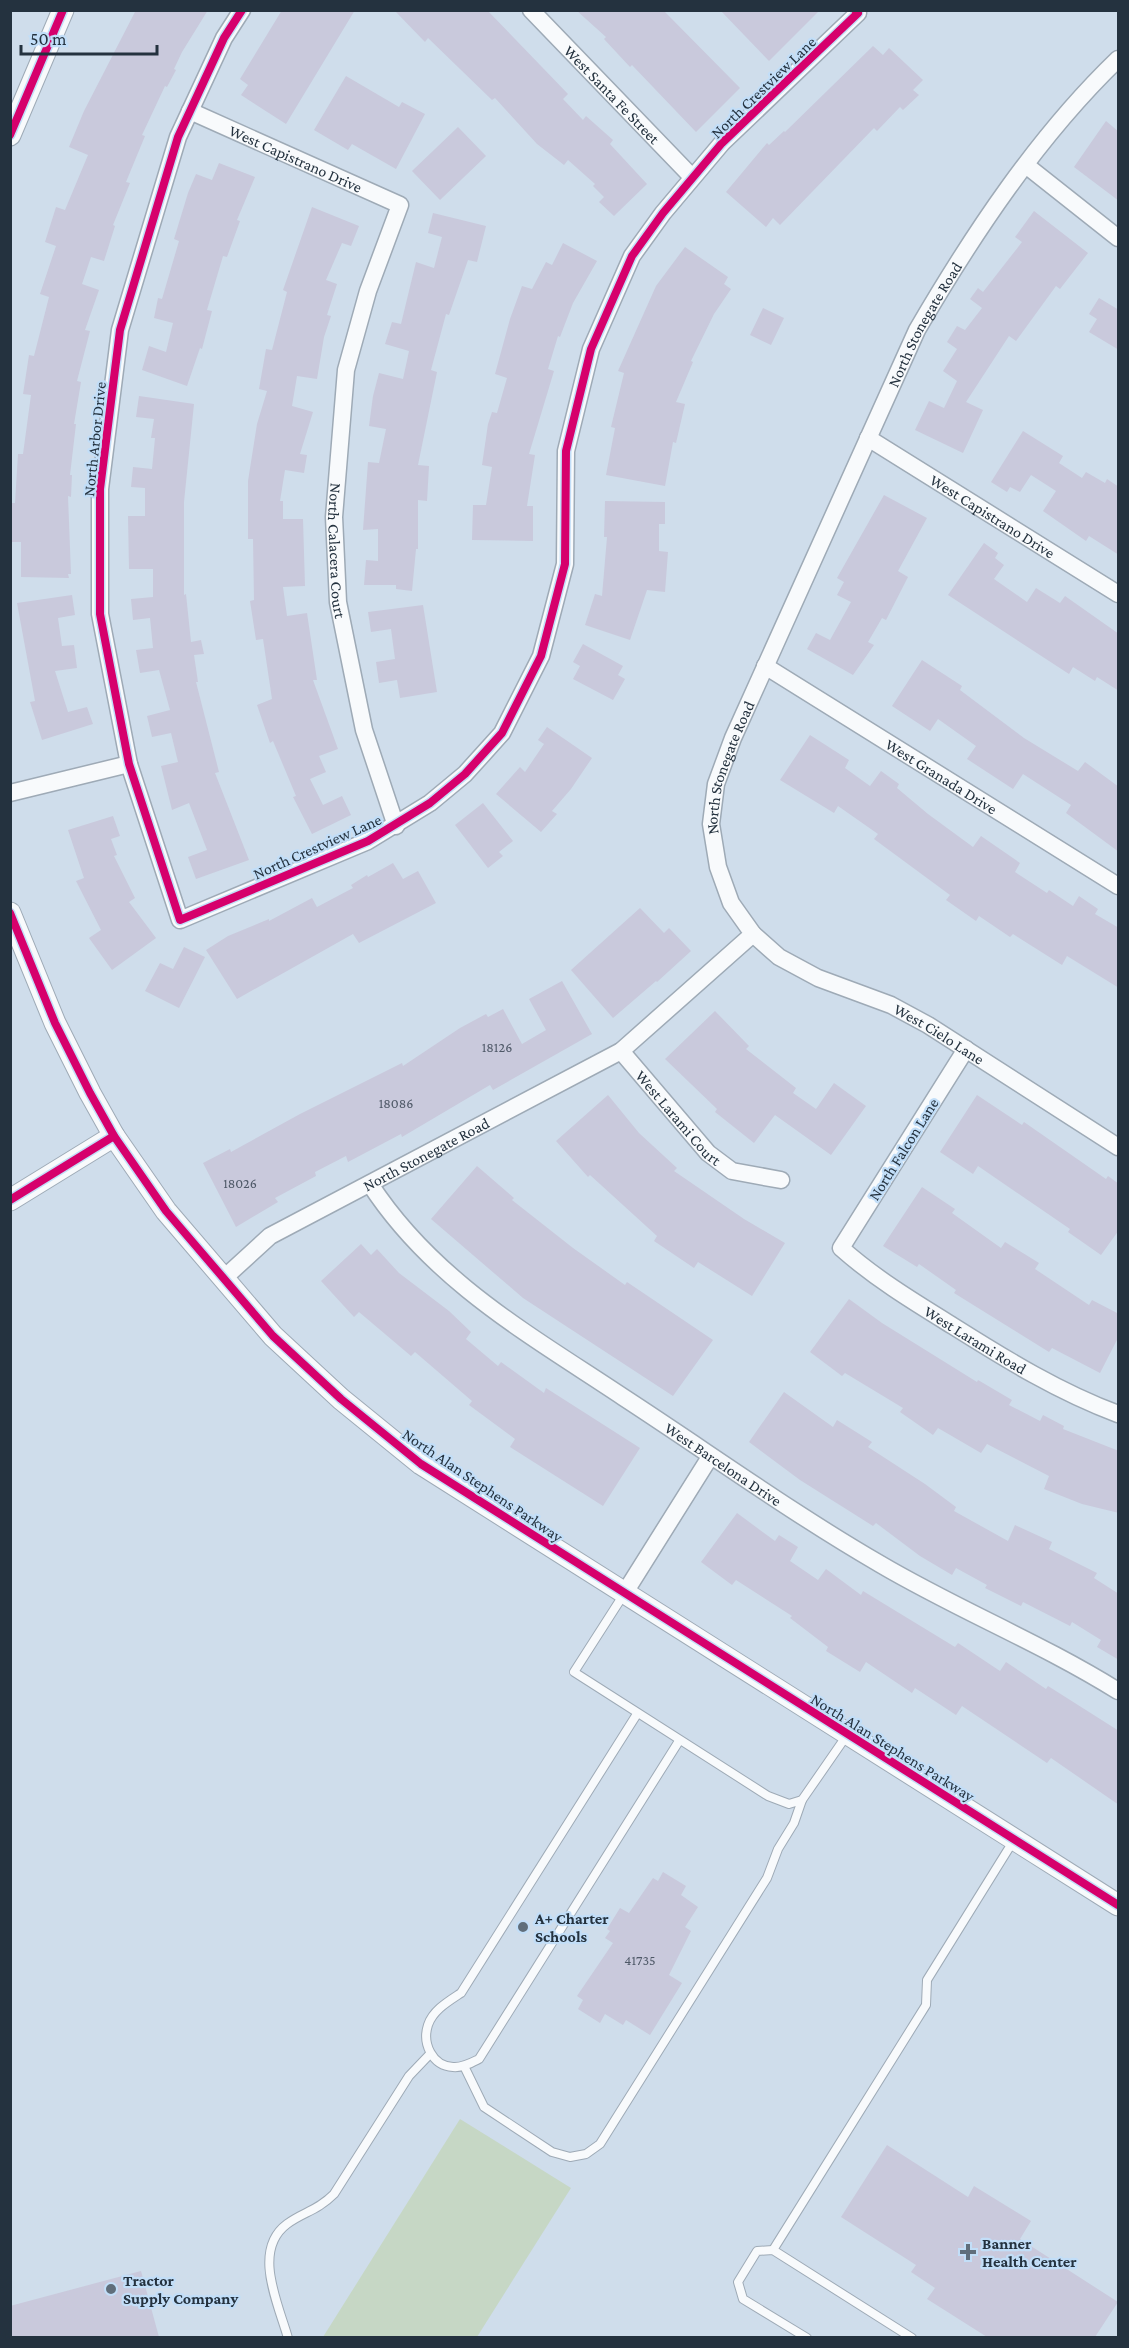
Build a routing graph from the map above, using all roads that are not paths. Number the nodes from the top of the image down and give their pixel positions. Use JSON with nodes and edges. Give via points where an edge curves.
{"nodes":[{"id":1,"x":63,"y":10,"type":"edge"},
{"id":2,"x":242,"y":10,"type":"edge"},
{"id":3,"x":531,"y":10,"type":"edge"},
{"id":4,"x":856,"y":12,"type":"edge"},
{"id":5,"x":1119,"y":58,"type":"edge"},
{"id":6,"x":190,"y":111,"type":"junction"},
{"id":7,"x":10,"y":135,"type":"edge"},
{"id":8,"x":1027,"y":166,"type":"junction"},
{"id":9,"x":692,"y":177,"type":"junction"},
{"id":10,"x":400,"y":205,"type":"joint"},
{"id":11,"x":1119,"y":238,"type":"edge"},
{"id":12,"x":868,"y":438,"type":"junction"},
{"id":13,"x":1119,"y":594,"type":"edge"},
{"id":14,"x":765,"y":666,"type":"junction"},
{"id":15,"x":129,"y":764,"type":"junction"},
{"id":16,"x":10,"y":793,"type":"edge"},
{"id":17,"x":396,"y":826,"type":"junction"},
{"id":18,"x":1119,"y":885,"type":"edge"},
{"id":19,"x":10,"y":913,"type":"edge"},
{"id":20,"x":180,"y":920,"type":"joint"},
{"id":21,"x":753,"y":934,"type":"junction"},
{"id":22,"x":966,"y":1049,"type":"junction"},
{"id":23,"x":621,"y":1051,"type":"junction"},
{"id":24,"x":114,"y":1136,"type":"junction"},
{"id":25,"x":1119,"y":1147,"type":"edge"},
{"id":26,"x":781,"y":1180,"type":"dead end"},
{"id":27,"x":370,"y":1184,"type":"junction"},
{"id":28,"x":10,"y":1200,"type":"edge"},
{"id":29,"x":841,"y":1248,"type":"joint"},
{"id":30,"x":223,"y":1279,"type":"junction"},
{"id":31,"x":1119,"y":1414,"type":"edge"},
{"id":32,"x":710,"y":1457,"type":"junction"},
{"id":33,"x":624,"y":1594,"type":"junction"},
{"id":34,"x":1119,"y":1691,"type":"edge"},
{"id":35,"x":637,"y":1714,"type":"junction"},
{"id":36,"x":847,"y":1734,"type":"junction"},
{"id":37,"x":680,"y":1741,"type":"junction"},
{"id":38,"x":802,"y":1800,"type":"junction"},
{"id":39,"x":1015,"y":1839,"type":"junction"},
{"id":40,"x":1119,"y":1905,"type":"edge"},
{"id":41,"x":430,"y":2054,"type":"junction"},
{"id":42,"x":465,"y":2066,"type":"junction"},
{"id":43,"x":773,"y":2250,"type":"junction"},
{"id":44,"x":288,"y":2337,"type":"edge"},
{"id":45,"x":807,"y":2337,"type":"edge"},
{"id":46,"x":912,"y":2337,"type":"edge"}],
"edges":[{"from":1,"to":7,"type":"street"},
{"from":2,"to":6,"type":"street","name":"North Arbor Drive","via":[[224,38]]},
{"from":3,"to":9,"type":"street","name":"West Santa Fe Street"},
{"from":4,"to":9,"type":"street","name":"North Crestview Lane"},
{"from":5,"to":8,"type":"street","name":"North Stonegate Road","via":[[1084,91]]},
{"from":6,"to":10,"type":"street","name":"West Capistrano Drive"},
{"from":6,"to":15,"type":"street","name":"North Arbor Drive","via":[[178,137],[120,330],[100,489],[100,614]]},
{"from":8,"to":11,"type":"street"},
{"from":8,"to":12,"type":"street","name":"North Stonegate Road","via":[[948,276],[917,330]]},
{"from":9,"to":17,"type":"street","name":"North Crestview Lane","via":[[632,256],[591,349],[566,451],[565,564],[541,656],[502,733],[465,774]]},
{"from":10,"to":17,"type":"street","name":"North Calacera Court","via":[[368,291],[346,370],[334,517],[338,602],[364,730]]},
{"from":12,"to":13,"type":"street","name":"West Capistrano Drive"},
{"from":12,"to":14,"type":"street","name":"North Stonegate Road"},
{"from":14,"to":18,"type":"street","name":"West Granada Drive"},
{"from":14,"to":21,"type":"street","name":"North Stonegate Road","via":[[716,784],[711,824],[718,867],[731,903]]},
{"from":15,"to":16,"type":"street"},
{"from":15,"to":20,"type":"street","name":"North Arbor Drive"},
{"from":17,"to":20,"type":"street","name":"North Crestview Lane"},
{"from":19,"to":24,"type":"street","name":"North Alan Stephens Parkway","via":[[54,1023]]},
{"from":21,"to":22,"type":"street","name":"West Cielo Lane","via":[[779,957],[818,978],[891,1005]]},
{"from":21,"to":23,"type":"street","name":"North Stonegate Road"},
{"from":22,"to":25,"type":"street","name":"West Cielo Lane"},
{"from":22,"to":29,"type":"street","name":"North Falcon Lane"},
{"from":23,"to":26,"type":"street","name":"West Larami Court","via":[[708,1153],[732,1171]]},
{"from":23,"to":27,"type":"street","name":"North Stonegate Road"},
{"from":24,"to":28,"type":"street"},
{"from":24,"to":30,"type":"street","name":"North Alan Stephens Parkway","via":[[166,1211]]},
{"from":27,"to":30,"type":"street","name":"North Stonegate Road","via":[[270,1236]]},
{"from":27,"to":32,"type":"street","name":"West Barcelona Drive","via":[[392,1218],[471,1293]]},
{"from":29,"to":31,"type":"street","name":"West Larami Road","via":[[873,1276],[1020,1368]]},
{"from":30,"to":33,"type":"street","name":"North Alan Stephens Parkway","via":[[273,1336],[332,1392],[421,1464]]},
{"from":32,"to":33,"type":"street"},
{"from":32,"to":34,"type":"street","name":"West Barcelona Drive","via":[[879,1563],[956,1607],[1022,1635]]},
{"from":33,"to":35,"type":"lane","via":[[574,1672]]},
{"from":33,"to":36,"type":"street","name":"North Alan Stephens Parkway"},
{"from":35,"to":37,"type":"lane"},
{"from":35,"to":41,"type":"lane","via":[[461,1993],[437,2010],[428,2024],[425,2041]]},
{"from":36,"to":38,"type":"lane"},
{"from":36,"to":39,"type":"street","name":"North Alan Stephens Parkway"},
{"from":37,"to":38,"type":"lane","via":[[768,1796],[789,1803]]},
{"from":37,"to":42,"type":"lane","via":[[479,2059]]},
{"from":38,"to":42,"type":"lane","via":[[767,1878],[600,2144],[586,2154],[570,2157],[552,2152],[484,2107]]},
{"from":39,"to":40,"type":"street","name":"North Alan Stephens Parkway"},
{"from":39,"to":43,"type":"lane","via":[[927,1980],[926,2005]]},
{"from":41,"to":42,"type":"lane","via":[[441,2064]]},
{"from":41,"to":44,"type":"lane","via":[[409,2076],[334,2194],[321,2207],[289,2222],[277,2232],[269,2247],[271,2276]]},
{"from":43,"to":45,"type":"lane","via":[[757,2251],[738,2282],[743,2298]]},
{"from":43,"to":46,"type":"lane"}]}
